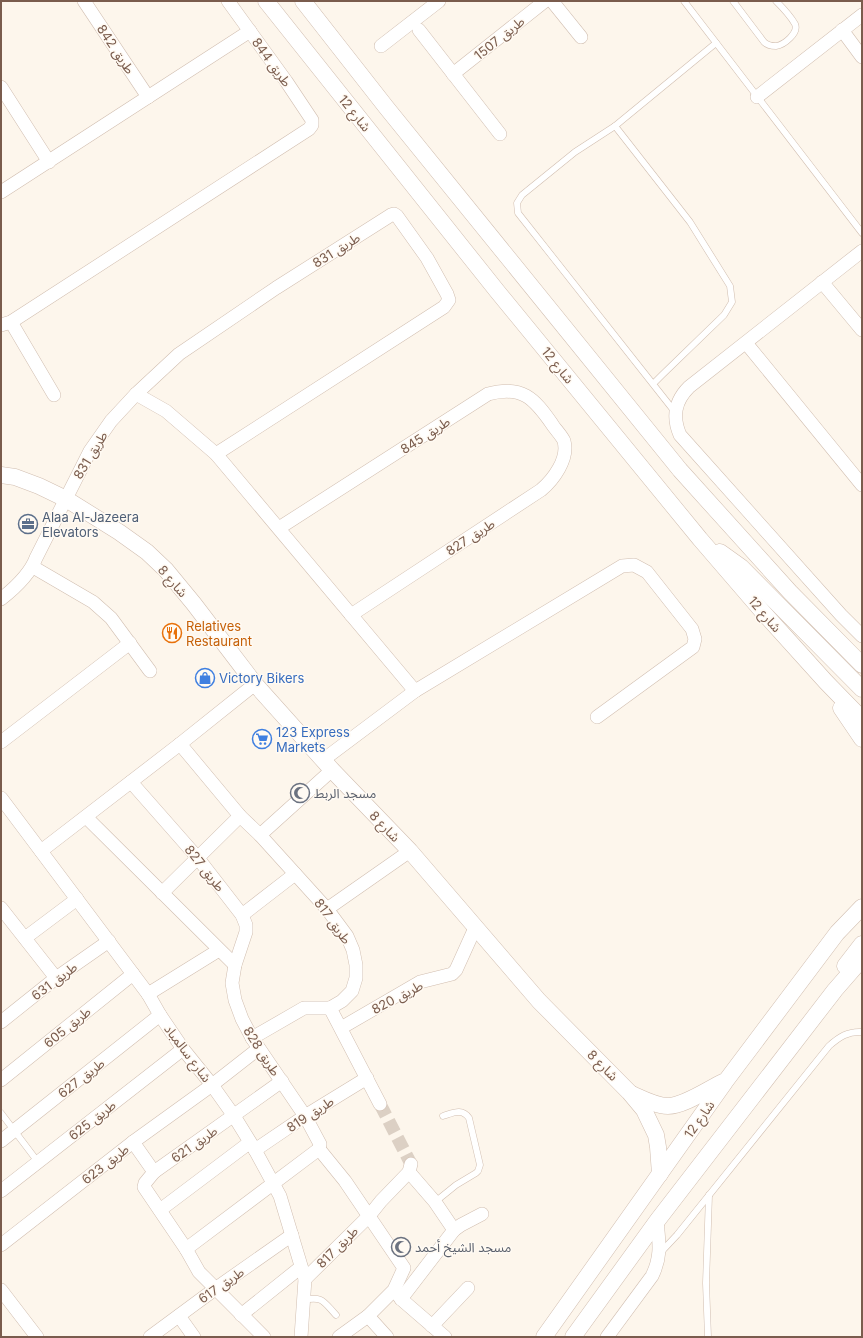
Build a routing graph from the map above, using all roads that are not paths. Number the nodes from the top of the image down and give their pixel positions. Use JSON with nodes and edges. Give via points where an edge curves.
{"nodes":[{"id":1,"x":84,"y":1,"type":"edge"},
{"id":2,"x":228,"y":1,"type":"edge"},
{"id":3,"x":266,"y":1,"type":"edge"},
{"id":4,"x":303,"y":1,"type":"edge"},
{"id":5,"x":439,"y":1,"type":"edge"},
{"id":6,"x":545,"y":1,"type":"edge"},
{"id":7,"x":552,"y":1,"type":"edge"},
{"id":8,"x":684,"y":1,"type":"edge"},
{"id":9,"x":733,"y":1,"type":"edge"},
{"id":10,"x":776,"y":1,"type":"edge"},
{"id":11,"x":862,"y":15,"type":"edge"},
{"id":12,"x":419,"y":30,"type":"dead end"},
{"id":13,"x":842,"y":30,"type":"junction"},
{"id":14,"x":250,"y":31,"type":"junction"},
{"id":15,"x":581,"y":38,"type":"dead end"},
{"id":16,"x":716,"y":43,"type":"junction"},
{"id":17,"x":381,"y":46,"type":"dead end"},
{"id":18,"x":862,"y":57,"type":"edge"},
{"id":19,"x":453,"y":74,"type":"junction"},
{"id":20,"x":1,"y":87,"type":"edge"},
{"id":21,"x":148,"y":97,"type":"junction"},
{"id":22,"x":757,"y":97,"type":"junction"},
{"id":23,"x":615,"y":126,"type":"junction"},
{"id":24,"x":500,"y":134,"type":"dead end"},
{"id":25,"x":49,"y":162,"type":"junction"},
{"id":26,"x":1,"y":192,"type":"edge"},
{"id":27,"x":862,"y":233,"type":"edge"},
{"id":28,"x":862,"y":251,"type":"edge"},
{"id":29,"x":822,"y":282,"type":"junction"},
{"id":30,"x":6,"y":324,"type":"edge"},
{"id":31,"x":862,"y":330,"type":"edge"},
{"id":32,"x":746,"y":342,"type":"junction"},
{"id":33,"x":653,"y":384,"type":"junction"},
{"id":34,"x":136,"y":394,"type":"junction"},
{"id":35,"x":54,"y":395,"type":"dead end"},
{"id":36,"x":675,"y":413,"type":"junction"},
{"id":37,"x":564,"y":441,"type":"joint"},
{"id":38,"x":216,"y":454,"type":"junction"},
{"id":39,"x":1,"y":475,"type":"edge"},
{"id":40,"x":862,"y":485,"type":"edge"},
{"id":41,"x":66,"y":499,"type":"junction"},
{"id":42,"x":279,"y":528,"type":"junction"},
{"id":43,"x":700,"y":539,"type":"junction"},
{"id":44,"x":33,"y":567,"type":"junction"},
{"id":45,"x":1,"y":599,"type":"edge"},
{"id":46,"x":351,"y":615,"type":"junction"},
{"id":47,"x":862,"y":636,"type":"edge"},
{"id":48,"x":130,"y":643,"type":"junction"},
{"id":49,"x":862,"y":665,"type":"edge"},
{"id":50,"x":150,"y":672,"type":"dead end"},
{"id":51,"x":826,"y":682,"type":"junction"},
{"id":52,"x":255,"y":684,"type":"junction"},
{"id":53,"x":862,"y":689,"type":"edge"},
{"id":54,"x":415,"y":692,"type":"junction"},
{"id":55,"x":597,"y":717,"type":"dead end"},
{"id":56,"x":862,"y":719,"type":"edge"},
{"id":57,"x":862,"y":739,"type":"edge"},
{"id":58,"x":1,"y":742,"type":"edge"},
{"id":59,"x":180,"y":744,"type":"junction"},
{"id":60,"x":328,"y":765,"type":"junction"},
{"id":61,"x":131,"y":782,"type":"junction"},
{"id":62,"x":1,"y":798,"type":"edge"},
{"id":63,"x":86,"y":816,"type":"junction"},
{"id":64,"x":240,"y":816,"type":"junction"},
{"id":65,"x":260,"y":835,"type":"junction"},
{"id":66,"x":41,"y":851,"type":"junction"},
{"id":67,"x":410,"y":852,"type":"junction"},
{"id":68,"x":197,"y":857,"type":"junction"},
{"id":69,"x":295,"y":874,"type":"junction"},
{"id":70,"x":162,"y":893,"type":"junction"},
{"id":71,"x":862,"y":893,"type":"edge"},
{"id":72,"x":76,"y":899,"type":"junction"},
{"id":73,"x":862,"y":907,"type":"edge"},
{"id":74,"x":1,"y":908,"type":"edge"},
{"id":75,"x":327,"y":909,"type":"junction"},
{"id":76,"x":242,"y":915,"type":"junction"},
{"id":77,"x":475,"y":928,"type":"junction"},
{"id":78,"x":837,"y":933,"type":"junction"},
{"id":79,"x":25,"y":938,"type":"junction"},
{"id":80,"x":108,"y":941,"type":"junction"},
{"id":81,"x":862,"y":944,"type":"edge"},
{"id":82,"x":219,"y":950,"type":"junction"},
{"id":83,"x":860,"y":963,"type":"edge"},
{"id":84,"x":235,"y":965,"type":"junction"},
{"id":85,"x":133,"y":974,"type":"junction"},
{"id":86,"x":56,"y":978,"type":"junction"},
{"id":87,"x":148,"y":994,"type":"junction"},
{"id":88,"x":330,"y":1008,"type":"junction"},
{"id":89,"x":160,"y":1015,"type":"junction"},
{"id":90,"x":1,"y":1022,"type":"edge"},
{"id":91,"x":340,"y":1028,"type":"junction"},
{"id":92,"x":862,"y":1032,"type":"edge"},
{"id":93,"x":799,"y":1036,"type":"junction"},
{"id":94,"x":255,"y":1043,"type":"junction"},
{"id":95,"x":183,"y":1049,"type":"junction"},
{"id":96,"x":367,"y":1078,"type":"junction"},
{"id":97,"x":1,"y":1080,"type":"edge"},
{"id":98,"x":282,"y":1081,"type":"junction"},
{"id":99,"x":725,"y":1082,"type":"junction"},
{"id":100,"x":212,"y":1084,"type":"junction"},
{"id":101,"x":629,"y":1092,"type":"junction"},
{"id":102,"x":380,"y":1104,"type":"tunnel mouth"},
{"id":103,"x":1,"y":1113,"type":"edge"},
{"id":104,"x":234,"y":1116,"type":"junction"},
{"id":105,"x":305,"y":1116,"type":"junction"},
{"id":106,"x":443,"y":1116,"type":"dead end"},
{"id":107,"x":14,"y":1130,"type":"junction"},
{"id":108,"x":1,"y":1141,"type":"edge"},
{"id":109,"x":133,"y":1142,"type":"junction"},
{"id":110,"x":252,"y":1146,"type":"junction"},
{"id":111,"x":319,"y":1149,"type":"junction"},
{"id":112,"x":38,"y":1162,"type":"junction"},
{"id":113,"x":154,"y":1172,"type":"junction"},
{"id":114,"x":660,"y":1174,"type":"junction"},
{"id":115,"x":273,"y":1184,"type":"junction"},
{"id":116,"x":1,"y":1191,"type":"edge"},
{"id":117,"x":710,"y":1194,"type":"junction"},
{"id":118,"x":435,"y":1202,"type":"junction"},
{"id":119,"x":160,"y":1210,"type":"junction"},
{"id":120,"x":482,"y":1214,"type":"dead end"},
{"id":121,"x":370,"y":1216,"type":"junction"},
{"id":122,"x":657,"y":1221,"type":"junction"},
{"id":123,"x":454,"y":1230,"type":"junction"},
{"id":124,"x":292,"y":1235,"type":"junction"},
{"id":125,"x":1,"y":1245,"type":"edge"},
{"id":126,"x":186,"y":1249,"type":"junction"},
{"id":127,"x":659,"y":1253,"type":"junction"},
{"id":128,"x":303,"y":1273,"type":"junction"},
{"id":129,"x":468,"y":1288,"type":"dead end"},
{"id":130,"x":214,"y":1289,"type":"junction"},
{"id":131,"x":1,"y":1290,"type":"edge"},
{"id":132,"x":398,"y":1294,"type":"junction"},
{"id":133,"x":303,"y":1300,"type":"junction"},
{"id":134,"x":242,"y":1314,"type":"junction"},
{"id":135,"x":336,"y":1315,"type":"dead end"},
{"id":136,"x":178,"y":1316,"type":"junction"},
{"id":137,"x":368,"y":1316,"type":"junction"},
{"id":138,"x":432,"y":1326,"type":"junction"},
{"id":139,"x":37,"y":1337,"type":"edge"},
{"id":140,"x":150,"y":1337,"type":"edge"},
{"id":141,"x":194,"y":1337,"type":"edge"},
{"id":142,"x":264,"y":1337,"type":"edge"},
{"id":143,"x":300,"y":1337,"type":"edge"},
{"id":144,"x":339,"y":1337,"type":"edge"},
{"id":145,"x":387,"y":1337,"type":"edge"},
{"id":146,"x":445,"y":1337,"type":"edge"},
{"id":147,"x":544,"y":1337,"type":"edge"},
{"id":148,"x":573,"y":1337,"type":"edge"},
{"id":149,"x":607,"y":1337,"type":"edge"},
{"id":150,"x":708,"y":1337,"type":"edge"}],
"edges":[{"from":1,"to":21,"type":"street","name":"طريق 842"},
{"from":2,"to":14,"type":"street","name":"طريق 844"},
{"from":3,"to":43,"type":"street","name":"شارع 12","via":[[502,297]]},
{"from":4,"to":49,"type":"street","via":[[680,470],[790,592]]},
{"from":5,"to":17,"type":"street"},
{"from":6,"to":19,"type":"street","name":"طريق 1507"},
{"from":7,"to":15,"type":"street"},
{"from":8,"to":16,"type":"lane"},
{"from":9,"to":10,"type":"lane","via":[[764,42],[774,46],[780,45],[796,29],[795,24]]},
{"from":11,"to":13,"type":"street"},
{"from":12,"to":19,"type":"street"},
{"from":13,"to":18,"type":"street"},
{"from":13,"to":22,"type":"street"},
{"from":14,"to":21,"type":"street"},
{"from":14,"to":30,"type":"street","name":"طريق 844","via":[[312,120],[309,129]]},
{"from":16,"to":22,"type":"lane"},
{"from":16,"to":23,"type":"lane"},
{"from":19,"to":24,"type":"street"},
{"from":20,"to":25,"type":"street"},
{"from":21,"to":25,"type":"street"},
{"from":22,"to":27,"type":"lane"},
{"from":23,"to":33,"type":"lane","via":[[690,222],[730,286],[732,302],[724,315]]},
{"from":23,"to":33,"type":"lane","via":[[575,152],[522,195],[517,203],[518,213]]},
{"from":25,"to":26,"type":"street"},
{"from":28,"to":29,"type":"street"},
{"from":29,"to":31,"type":"street"},
{"from":29,"to":32,"type":"street"},
{"from":30,"to":35,"type":"street"},
{"from":32,"to":36,"type":"street","via":[[682,395]]},
{"from":32,"to":40,"type":"street"},
{"from":33,"to":36,"type":"lane"},
{"from":34,"to":38,"type":"street","via":[[166,411]]},
{"from":34,"to":38,"type":"street","name":"طريق 831","via":[[179,354],[276,288],[391,215],[397,216],[427,258],[447,294],[449,300],[444,307]]},
{"from":34,"to":41,"type":"street","name":"طريق 831","via":[[111,421],[90,451]]},
{"from":36,"to":47,"type":"street","via":[[680,435]]},
{"from":37,"to":42,"type":"street","name":"طريق 845","via":[[532,399],[514,392],[488,394]]},
{"from":37,"to":46,"type":"street","name":"طريق 827","via":[[560,468],[549,484]]},
{"from":38,"to":42,"type":"street"},
{"from":39,"to":41,"type":"street","name":"شارع 8","via":[[15,477]]},
{"from":41,"to":44,"type":"street","name":"طريق 831"},
{"from":41,"to":52,"type":"street","name":"شارع 8","via":[[119,532],[147,552],[166,570]]},
{"from":42,"to":46,"type":"street"},
{"from":43,"to":51,"type":"street","name":"شارع 12"},
{"from":43,"to":53,"type":"street","via":[[741,567]]},
{"from":44,"to":45,"type":"street","name":"طريق 831"},
{"from":44,"to":48,"type":"street","via":[[93,602]]},
{"from":46,"to":54,"type":"street"},
{"from":48,"to":50,"type":"street"},
{"from":48,"to":58,"type":"street"},
{"from":51,"to":56,"type":"street","name":"شارع 12"},
{"from":51,"to":57,"type":"street"},
{"from":52,"to":59,"type":"street"},
{"from":52,"to":60,"type":"street","name":"شارع 8"},
{"from":54,"to":55,"type":"street","via":[[622,566],[634,565],[647,572],[692,629],[695,639],[693,647]]},
{"from":54,"to":60,"type":"street"},
{"from":59,"to":61,"type":"street"},
{"from":59,"to":64,"type":"street","name":"طريق 817"},
{"from":60,"to":65,"type":"street"},
{"from":60,"to":67,"type":"street","name":"شارع 8"},
{"from":61,"to":63,"type":"street"},
{"from":61,"to":68,"type":"street","name":"طريق 827"},
{"from":62,"to":66,"type":"street","name":"شارع سالمباد"},
{"from":63,"to":66,"type":"street"},
{"from":63,"to":70,"type":"street"},
{"from":64,"to":65,"type":"street","name":"طريق 817"},
{"from":64,"to":68,"type":"street"},
{"from":65,"to":69,"type":"street","name":"طريق 817"},
{"from":66,"to":72,"type":"street","name":"شارع سالمباد"},
{"from":67,"to":75,"type":"street"},
{"from":67,"to":77,"type":"street","name":"شارع 8"},
{"from":68,"to":70,"type":"street"},
{"from":68,"to":76,"type":"street","name":"طريق 827"},
{"from":69,"to":75,"type":"street","name":"طريق 817"},
{"from":69,"to":76,"type":"street"},
{"from":70,"to":82,"type":"street"},
{"from":71,"to":78,"type":"street","via":[[844,918]]},
{"from":72,"to":79,"type":"street"},
{"from":72,"to":80,"type":"street","name":"شارع سالمباد"},
{"from":73,"to":78,"type":"street","name":"شارع 12"},
{"from":74,"to":79,"type":"street"},
{"from":75,"to":88,"type":"street","name":"طريق 817","via":[[347,936],[356,965],[352,991]]},
{"from":76,"to":84,"type":"street","name":"طريق 827","via":[[246,932]]},
{"from":77,"to":91,"type":"street","name":"طريق 820","via":[[452,974],[420,982]]},
{"from":77,"to":101,"type":"street","name":"شارع 8","via":[[539,1001]]},
{"from":78,"to":99,"type":"street","name":"شارع 12"},
{"from":79,"to":86,"type":"street"},
{"from":80,"to":85,"type":"street","name":"شارع سالمباد"},
{"from":80,"to":86,"type":"street","name":"طريق 631"},
{"from":81,"to":93,"type":"street","via":[[807,1013],[802,1021]]},
{"from":82,"to":84,"type":"street"},
{"from":82,"to":87,"type":"street"},
{"from":83,"to":93,"type":"street"},
{"from":84,"to":94,"type":"street","name":"طريق 828","via":[[232,983],[235,1000]]},
{"from":85,"to":87,"type":"street","name":"شارع سالمباد"},
{"from":85,"to":97,"type":"street","name":"طريق 605"},
{"from":86,"to":90,"type":"street","name":"طريق 631"},
{"from":87,"to":89,"type":"street","name":"شارع سالمباد"},
{"from":88,"to":91,"type":"street"},
{"from":88,"to":94,"type":"street","name":"طريق 623","via":[[304,1008]]},
{"from":89,"to":95,"type":"street","name":"شارع سالمباد"},
{"from":89,"to":107,"type":"street","name":"طريق 627"},
{"from":91,"to":96,"type":"street"},
{"from":92,"to":117,"type":"lane","via":[[848,1033],[837,1038],[829,1046]]},
{"from":93,"to":122,"type":"street"},
{"from":94,"to":98,"type":"street","name":"طريق 828"},
{"from":94,"to":100,"type":"street","name":"طريق 623"},
{"from":95,"to":100,"type":"street","name":"شارع سالمباد"},
{"from":95,"to":112,"type":"street","name":"طريق 625"},
{"from":96,"to":102,"type":"street"},
{"from":96,"to":105,"type":"street","name":"طريق 819"},
{"from":98,"to":104,"type":"street","name":"طريق 621"},
{"from":98,"to":105,"type":"street","name":"طريق 828"},
{"from":99,"to":101,"type":"street","name":"شارع 8","via":[[682,1104],[668,1106],[658,1105]]},
{"from":99,"to":114,"type":"street","name":"شارع 12"},
{"from":100,"to":104,"type":"street","name":"شارع سالمباد"},
{"from":100,"to":109,"type":"street","name":"طريق 623"},
{"from":101,"to":114,"type":"street","name":"شارع 8","via":[[644,1110],[656,1135]]},
{"from":103,"to":107,"type":"lane"},
{"from":104,"to":110,"type":"street","name":"شارع سالمباد"},
{"from":104,"to":113,"type":"street","name":"طريق 621"},
{"from":105,"to":110,"type":"street","name":"طريق 819"},
{"from":105,"to":111,"type":"street","name":"طريق 828","via":[[320,1144]]},
{"from":106,"to":118,"type":"lane","via":[[458,1111],[466,1114],[480,1165],[478,1171]]},
{"from":107,"to":108,"type":"street","name":"طريق 627"},
{"from":107,"to":112,"type":"lane"},
{"from":109,"to":113,"type":"street"},
{"from":109,"to":125,"type":"street","name":"طريق 623"},
{"from":110,"to":115,"type":"street","name":"شارع سالمباد"},
{"from":110,"to":119,"type":"street","name":"طريق 819"},
{"from":111,"to":115,"type":"street"},
{"from":111,"to":121,"type":"street"},
{"from":112,"to":116,"type":"street","name":"طريق 625"},
{"from":113,"to":119,"type":"street","name":"طريق 621","via":[[144,1187]]},
{"from":114,"to":147,"type":"street","name":"شارع 12"},
{"from":115,"to":124,"type":"street","name":"شارع سالمباد","via":[[280,1196]]},
{"from":115,"to":126,"type":"street"},
{"from":117,"to":127,"type":"lane"},
{"from":117,"to":150,"type":"lane","via":[[706,1284]]},
{"from":118,"to":121,"type":"street","name":"طريق 817","via":[[410,1168]]},
{"from":118,"to":123,"type":"street"},
{"from":119,"to":126,"type":"street"},
{"from":120,"to":123,"type":"street"},
{"from":121,"to":128,"type":"street","name":"طريق 817"},
{"from":121,"to":132,"type":"street","via":[[404,1266]]},
{"from":122,"to":127,"type":"street"},
{"from":122,"to":148,"type":"street"},
{"from":123,"to":132,"type":"street"},
{"from":124,"to":128,"type":"street","name":"شارع سالمباد"},
{"from":124,"to":130,"type":"street","name":"طريق 617"},
{"from":126,"to":130,"type":"street","via":[[199,1272]]},
{"from":127,"to":149,"type":"street","via":[[652,1276]]},
{"from":128,"to":133,"type":"street","name":"شارع سالمباد"},
{"from":128,"to":134,"type":"street","name":"طريق 817"},
{"from":129,"to":138,"type":"street"},
{"from":130,"to":134,"type":"street"},
{"from":130,"to":136,"type":"street","name":"طريق 617"},
{"from":131,"to":139,"type":"street"},
{"from":132,"to":137,"type":"street"},
{"from":132,"to":138,"type":"street"},
{"from":133,"to":135,"type":"lane","via":[[322,1300]]},
{"from":133,"to":143,"type":"street","name":"شارع سالمباد"},
{"from":134,"to":142,"type":"street"},
{"from":136,"to":140,"type":"street","name":"طريق 617"},
{"from":136,"to":141,"type":"street"},
{"from":137,"to":144,"type":"street"},
{"from":137,"to":145,"type":"street"},
{"from":138,"to":146,"type":"street"}]}
